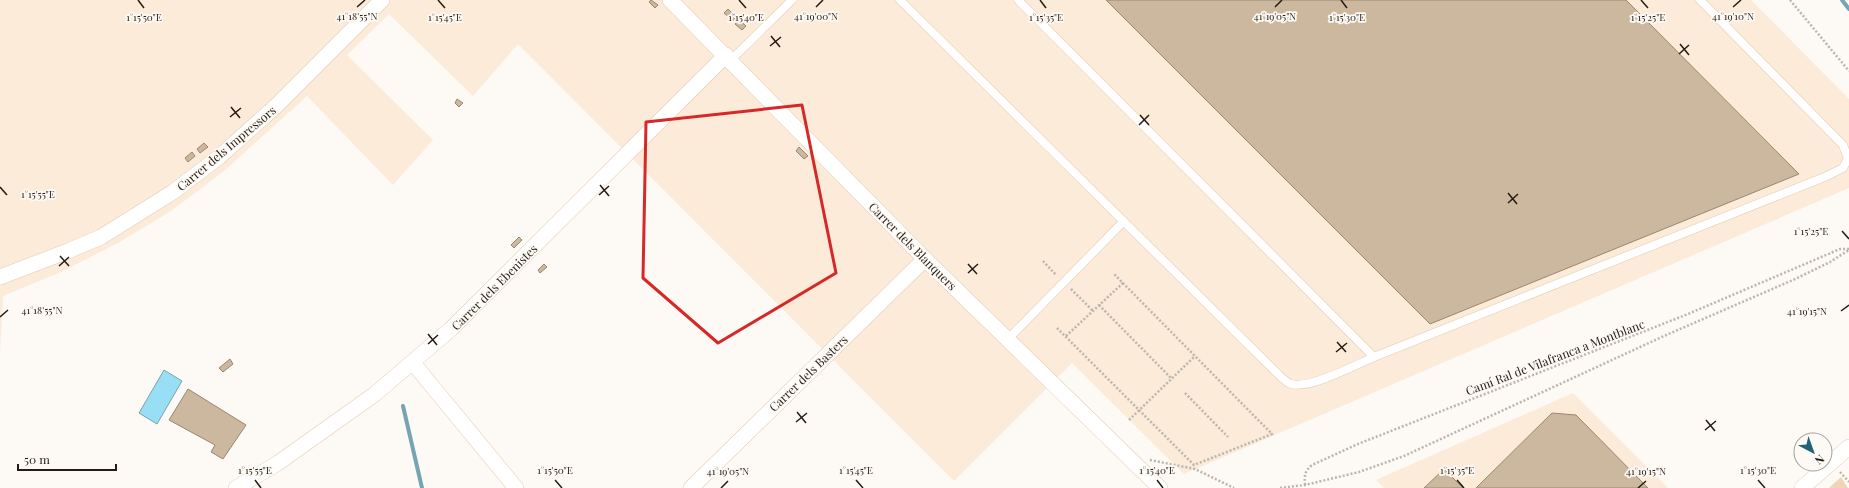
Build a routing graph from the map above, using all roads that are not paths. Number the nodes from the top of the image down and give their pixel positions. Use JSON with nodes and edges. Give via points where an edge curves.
{"nodes":[{"id":1,"x":382,"y":0,"type":"edge"},
{"id":2,"x":670,"y":0,"type":"edge"},
{"id":3,"x":792,"y":0,"type":"edge"},
{"id":4,"x":900,"y":0,"type":"edge"},
{"id":5,"x":1018,"y":0,"type":"edge"},
{"id":6,"x":1700,"y":0,"type":"edge"},
{"id":7,"x":729,"y":58,"type":"junction"},
{"id":8,"x":1124,"y":221,"type":"junction"},
{"id":9,"x":925,"y":259,"type":"junction"},
{"id":10,"x":0,"y":277,"type":"edge"},
{"id":11,"x":1008,"y":339,"type":"junction"},
{"id":12,"x":1374,"y":357,"type":"junction"},
{"id":13,"x":413,"y":363,"type":"junction"},
{"id":14,"x":1849,"y":447,"type":"edge"},
{"id":15,"x":236,"y":488,"type":"edge"},
{"id":16,"x":516,"y":488,"type":"edge"},
{"id":17,"x":691,"y":488,"type":"edge"},
{"id":18,"x":1160,"y":488,"type":"edge"},
{"id":19,"x":1802,"y":488,"type":"edge"}],
"edges":[{"from":1,"to":10,"type":"street","name":"Carrer dels Impressors","via":[[277,105],[219,157],[173,192],[101,237]]},
{"from":2,"to":7,"type":"street","name":"Carrer dels Blanquers"},
{"from":3,"to":7,"type":"lane"},
{"from":4,"to":8,"type":"lane"},
{"from":5,"to":12,"type":"lane"},
{"from":6,"to":12,"type":"lane","via":[[1844,145],[1848,158],[1843,168]]},
{"from":7,"to":9,"type":"street","name":"Carrer dels Blanquers"},
{"from":7,"to":13,"type":"street","name":"Carrer dels Ebenistes"},
{"from":8,"to":11,"type":"lane"},
{"from":8,"to":12,"type":"lane","via":[[1290,384],[1308,384]]},
{"from":9,"to":11,"type":"street","name":"Carrer dels Blanquers"},
{"from":9,"to":17,"type":"street","name":"Carrer dels Basters"},
{"from":11,"to":18,"type":"street","name":"Carrer dels Blanquers"},
{"from":13,"to":15,"type":"street","name":"Carrer dels Ebenistes","via":[[321,434]]},
{"from":13,"to":16,"type":"street"},
{"from":14,"to":19,"type":"street"}]}
